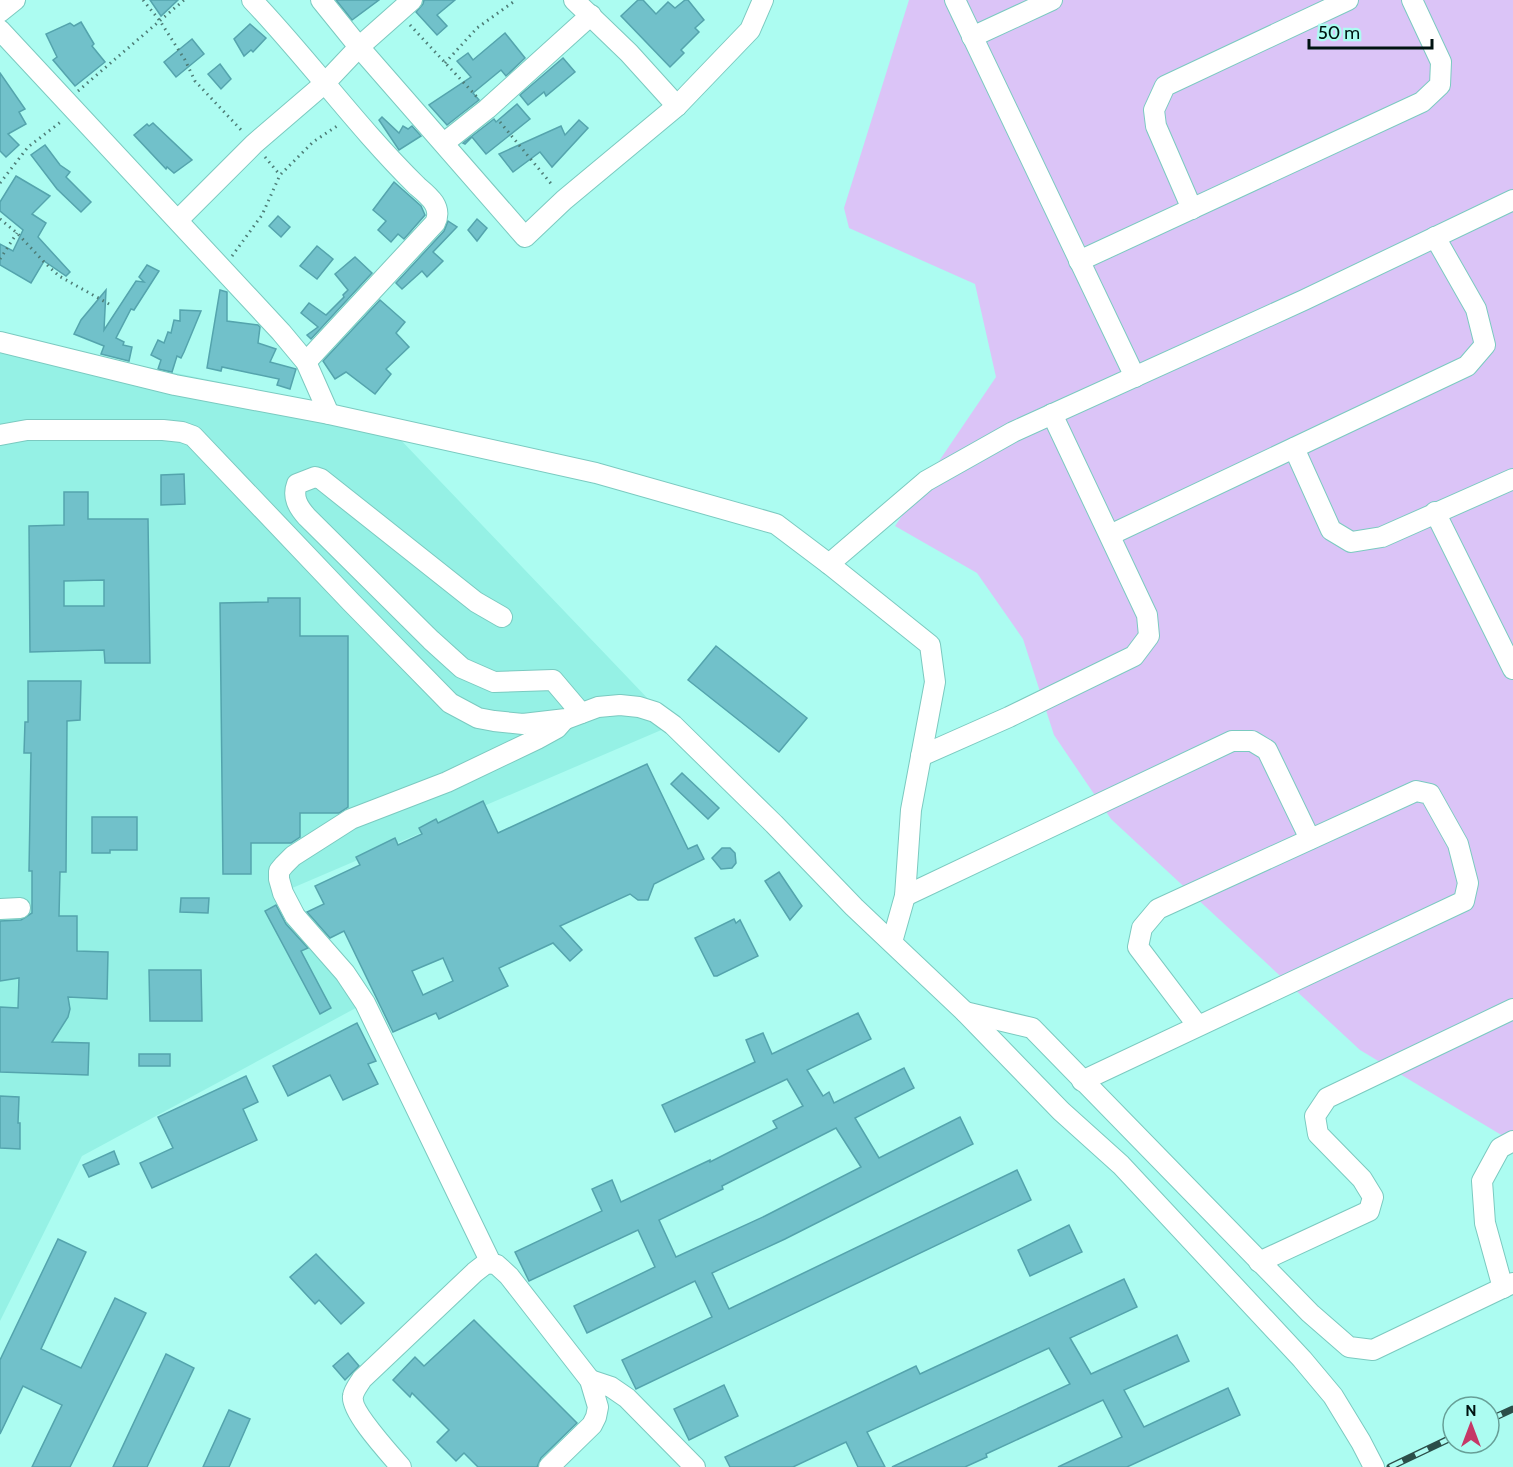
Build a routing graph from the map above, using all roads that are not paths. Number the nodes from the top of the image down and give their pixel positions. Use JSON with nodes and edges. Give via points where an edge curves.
{"nodes":[{"id":1,"x":15,"y":0,"type":"edge"},
{"id":2,"x":252,"y":0,"type":"edge"},
{"id":3,"x":412,"y":0,"type":"edge"},
{"id":4,"x":574,"y":0,"type":"edge"},
{"id":5,"x":764,"y":0,"type":"edge"},
{"id":6,"x":955,"y":0,"type":"edge"},
{"id":7,"x":1052,"y":0,"type":"edge"},
{"id":8,"x":1348,"y":0,"type":"edge"},
{"id":9,"x":1412,"y":0,"type":"edge"},
{"id":10,"x":326,"y":2,"type":"edge"},
{"id":11,"x":0,"y":12,"type":"edge"},
{"id":12,"x":591,"y":15,"type":"junction"},
{"id":13,"x":0,"y":30,"type":"edge"},
{"id":14,"x":972,"y":37,"type":"junction"},
{"id":15,"x":359,"y":47,"type":"junction"},
{"id":16,"x":324,"y":83,"type":"junction"},
{"id":17,"x":677,"y":106,"type":"junction"},
{"id":18,"x":444,"y":143,"type":"junction"},
{"id":19,"x":1513,"y":200,"type":"edge"},
{"id":20,"x":1192,"y":209,"type":"junction"},
{"id":21,"x":178,"y":220,"type":"junction"},
{"id":22,"x":1436,"y":237,"type":"junction"},
{"id":23,"x":1079,"y":261,"type":"junction"},
{"id":24,"x":0,"y":342,"type":"edge"},
{"id":25,"x":306,"y":362,"type":"junction"},
{"id":26,"x":1135,"y":377,"type":"junction"},
{"id":27,"x":329,"y":414,"type":"junction"},
{"id":28,"x":1052,"y":414,"type":"junction"},
{"id":29,"x":0,"y":435,"type":"edge"},
{"id":30,"x":1294,"y":448,"type":"junction"},
{"id":31,"x":1513,"y":478,"type":"edge"},
{"id":32,"x":1436,"y":512,"type":"junction"},
{"id":33,"x":1110,"y":535,"type":"junction"},
{"id":34,"x":829,"y":564,"type":"junction"},
{"id":35,"x":502,"y":617,"type":"dead end"},
{"id":36,"x":1513,"y":669,"type":"edge"},
{"id":37,"x":574,"y":716,"type":"junction"},
{"id":38,"x":921,"y":756,"type":"junction"},
{"id":39,"x":1310,"y":839,"type":"junction"},
{"id":40,"x":904,"y":896,"type":"junction"},
{"id":41,"x":20,"y":908,"type":"dead end"},
{"id":42,"x":0,"y":909,"type":"edge"},
{"id":43,"x":892,"y":942,"type":"junction"},
{"id":44,"x":1513,"y":1009,"type":"edge"},
{"id":45,"x":966,"y":1012,"type":"junction"},
{"id":46,"x":1198,"y":1026,"type":"junction"},
{"id":47,"x":1083,"y":1081,"type":"junction"},
{"id":48,"x":1513,"y":1142,"type":"edge"},
{"id":49,"x":1259,"y":1262,"type":"junction"},
{"id":50,"x":491,"y":1263,"type":"junction"},
{"id":51,"x":1508,"y":1286,"type":"edge"},
{"id":52,"x":590,"y":1380,"type":"junction"},
{"id":53,"x":401,"y":1467,"type":"edge"},
{"id":54,"x":549,"y":1467,"type":"edge"},
{"id":55,"x":695,"y":1467,"type":"edge"},
{"id":56,"x":1374,"y":1467,"type":"edge"}],
"edges":[{"from":1,"to":11,"type":"street"},
{"from":2,"to":16,"type":"street"},
{"from":3,"to":15,"type":"street"},
{"from":4,"to":12,"type":"street"},
{"from":5,"to":17,"type":"street","via":[[750,30]]},
{"from":6,"to":14,"type":"street"},
{"from":7,"to":14,"type":"street"},
{"from":8,"to":20,"type":"street","via":[[1165,86],[1154,110],[1156,126]]},
{"from":9,"to":20,"type":"street","via":[[1441,62],[1440,85],[1422,102]]},
{"from":10,"to":15,"type":"street"},
{"from":12,"to":17,"type":"street"},
{"from":12,"to":18,"type":"street"},
{"from":13,"to":21,"type":"street"},
{"from":14,"to":23,"type":"street"},
{"from":15,"to":16,"type":"street"},
{"from":15,"to":18,"type":"street"},
{"from":16,"to":21,"type":"street","via":[[254,144]]},
{"from":16,"to":25,"type":"street","via":[[382,152],[426,194],[439,216]]},
{"from":17,"to":18,"type":"street","via":[[525,237]]},
{"from":19,"to":22,"type":"street"},
{"from":20,"to":23,"type":"street"},
{"from":21,"to":25,"type":"street"},
{"from":22,"to":26,"type":"street"},
{"from":22,"to":30,"type":"street","via":[[1476,309],[1485,345],[1467,366]]},
{"from":23,"to":26,"type":"street"},
{"from":24,"to":27,"type":"street","via":[[175,385]]},
{"from":25,"to":27,"type":"street"},
{"from":26,"to":28,"type":"street"},
{"from":27,"to":34,"type":"street","via":[[596,473],[776,524]]},
{"from":28,"to":33,"type":"street"},
{"from":28,"to":34,"type":"street","via":[[926,481]]},
{"from":29,"to":37,"type":"street","via":[[27,430],[163,430],[193,436],[450,703],[494,721],[523,724]]},
{"from":30,"to":32,"type":"street","via":[[1331,530],[1351,542],[1382,537]]},
{"from":30,"to":33,"type":"street"},
{"from":31,"to":32,"type":"street"},
{"from":32,"to":36,"type":"street"},
{"from":33,"to":38,"type":"street","via":[[1147,615],[1149,636],[1134,656]]},
{"from":34,"to":38,"type":"street","via":[[930,645],[935,682]]},
{"from":35,"to":37,"type":"street","via":[[476,602],[321,479],[315,477],[297,484],[294,490],[298,507],[462,668],[494,682],[553,680]]},
{"from":37,"to":43,"type":"street","via":[[598,707],[620,705],[656,712]]},
{"from":37,"to":50,"type":"street","via":[[457,778],[351,819],[293,856],[279,871],[283,893],[295,916],[365,1003]]},
{"from":38,"to":40,"type":"street","via":[[911,810]]},
{"from":39,"to":40,"type":"street","via":[[1267,750],[1252,741],[1232,741]]},
{"from":39,"to":46,"type":"street","via":[[1158,909],[1142,928],[1138,947]]},
{"from":39,"to":46,"type":"street","via":[[1416,791],[1430,794],[1458,844],[1468,883],[1464,901]]},
{"from":40,"to":43,"type":"street"},
{"from":41,"to":42,"type":"street"},
{"from":43,"to":45,"type":"street"},
{"from":44,"to":49,"type":"street","via":[[1327,1098],[1315,1116],[1318,1134],[1362,1179],[1373,1197],[1369,1212]]},
{"from":45,"to":47,"type":"street","via":[[1032,1029]]},
{"from":45,"to":56,"type":"street","via":[[1061,1111],[1121,1166],[1275,1329],[1333,1396]]},
{"from":46,"to":47,"type":"street"},
{"from":47,"to":49,"type":"street"},
{"from":48,"to":51,"type":"street","via":[[1500,1148],[1482,1181],[1485,1223]]},
{"from":49,"to":51,"type":"street","via":[[1349,1347],[1373,1350]]},
{"from":50,"to":52,"type":"street","via":[[509,1276]]},
{"from":50,"to":53,"type":"street","via":[[475,1272],[355,1390],[352,1397],[359,1415]]},
{"from":52,"to":54,"type":"street","via":[[598,1407],[596,1417]]},
{"from":52,"to":55,"type":"street","via":[[627,1398]]}]}
